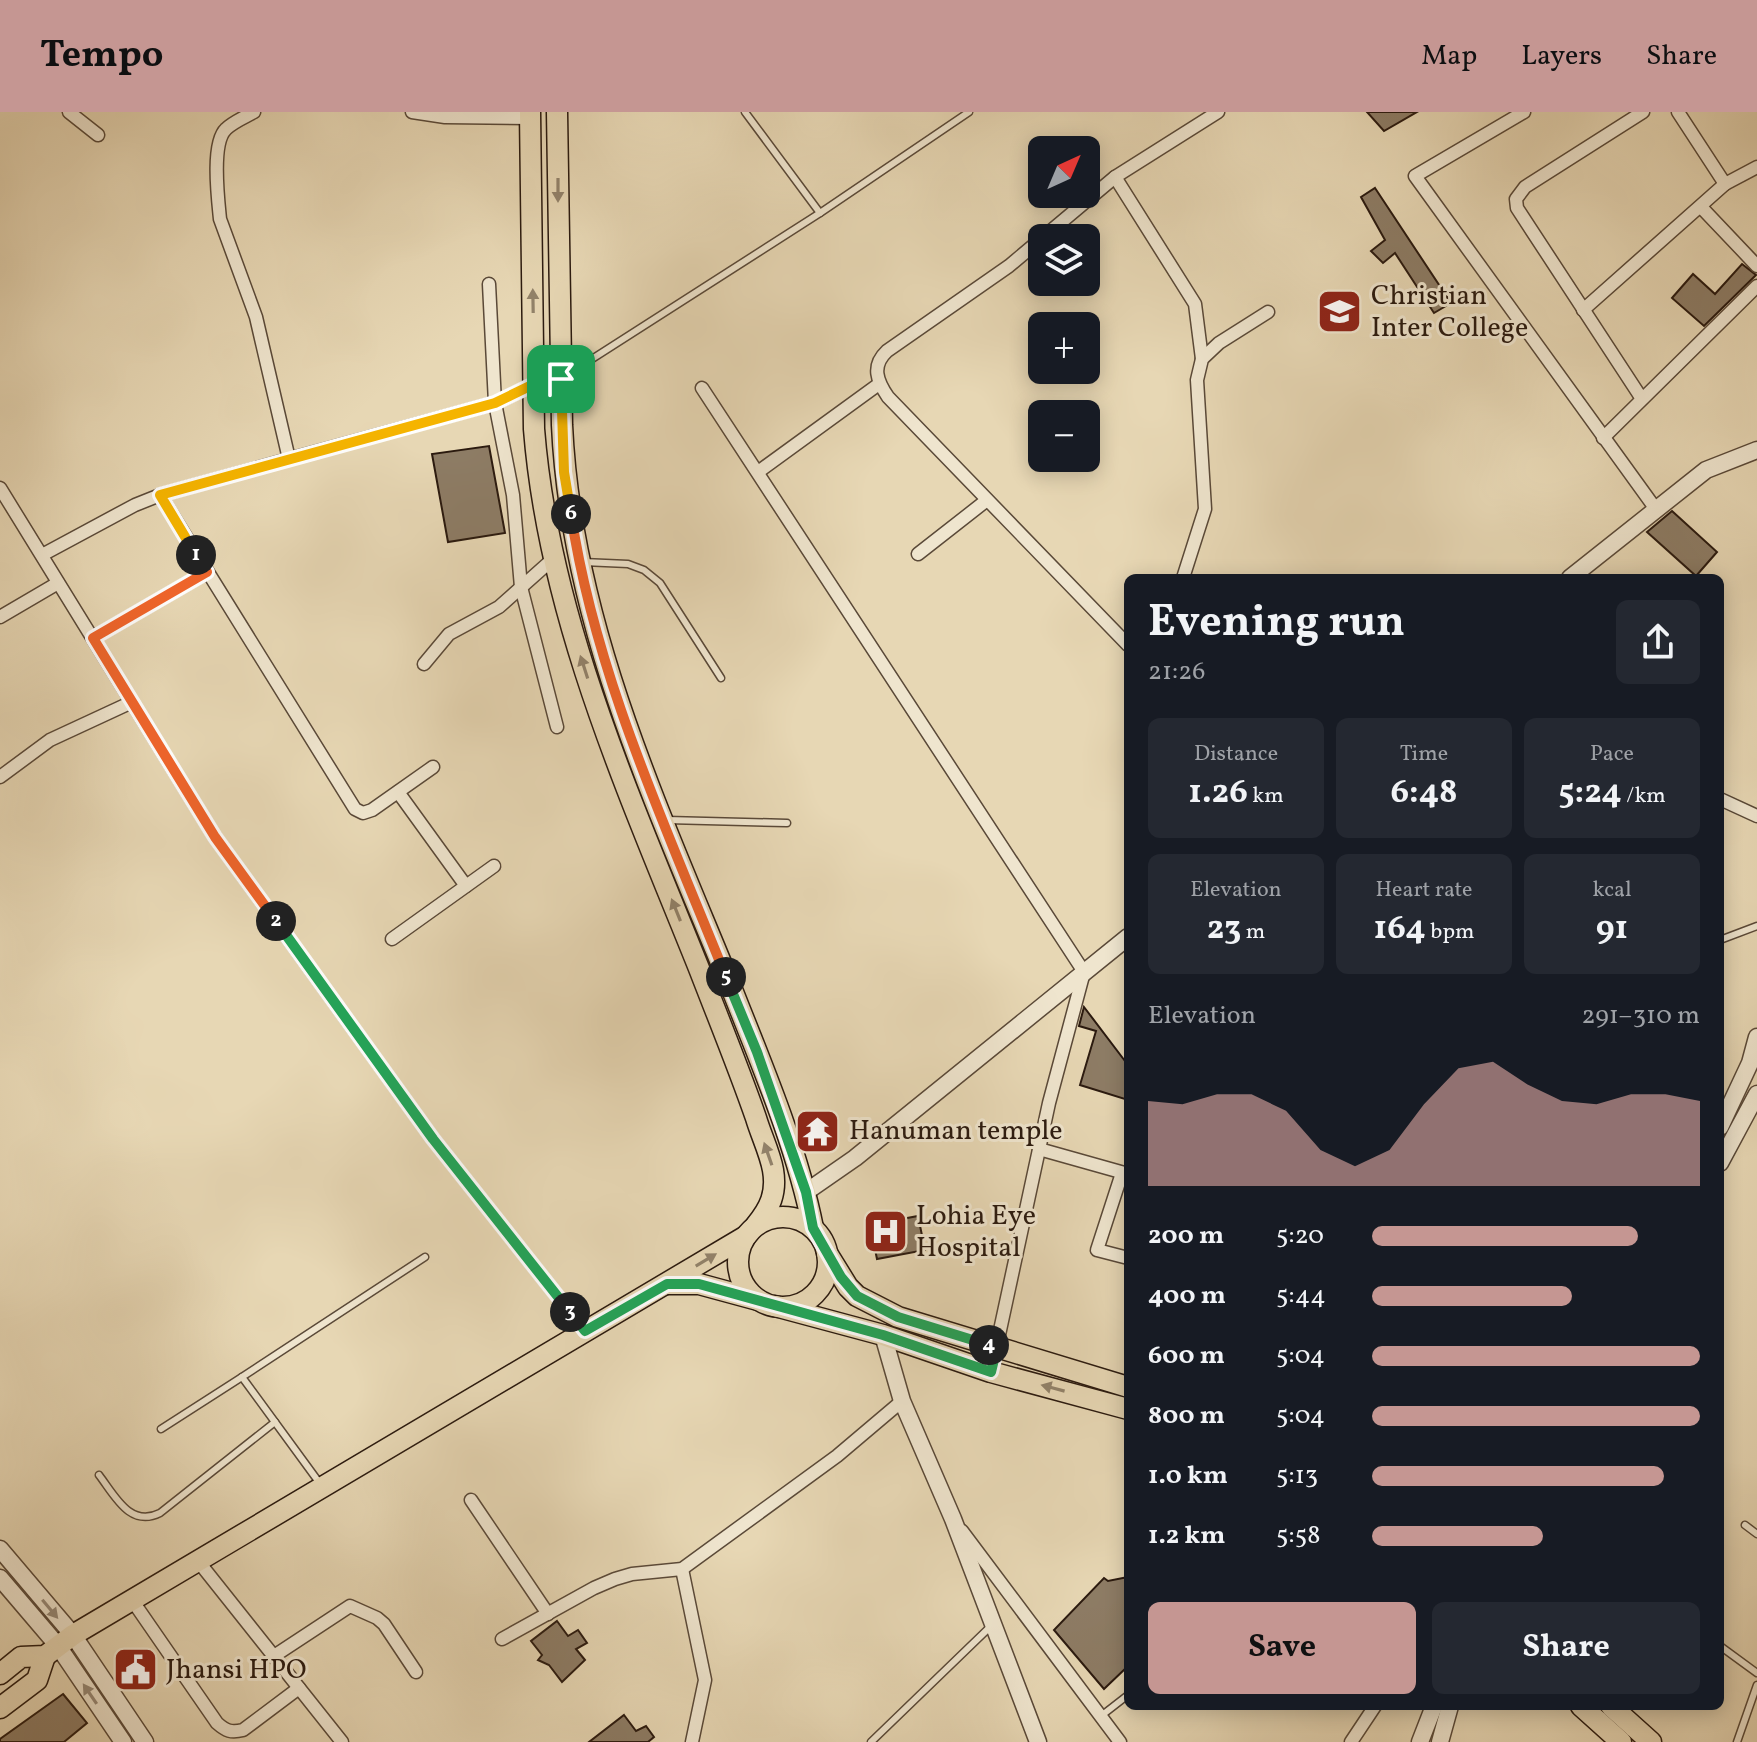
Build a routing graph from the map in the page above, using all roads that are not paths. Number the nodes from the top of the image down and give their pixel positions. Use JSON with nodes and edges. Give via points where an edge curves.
{"nodes":[{"id":1,"x":69,"y":112,"type":"edge"},
{"id":2,"x":254,"y":112,"type":"edge"},
{"id":3,"x":412,"y":112,"type":"edge"},
{"id":4,"x":557,"y":112,"type":"edge"},
{"id":5,"x":745,"y":112,"type":"edge"},
{"id":6,"x":969,"y":112,"type":"edge"},
{"id":7,"x":1218,"y":112,"type":"edge"},
{"id":8,"x":1524,"y":112,"type":"edge"},
{"id":9,"x":1643,"y":112,"type":"edge"},
{"id":10,"x":1678,"y":112,"type":"edge"},
{"id":11,"x":445,"y":115,"type":"edge"},
{"id":12,"x":530,"y":115,"type":"edge"},
{"id":13,"x":98,"y":135,"type":"dead end"},
{"id":14,"x":1757,"y":167,"type":"edge"},
{"id":15,"x":1115,"y":177,"type":"junction"},
{"id":16,"x":1725,"y":184,"type":"junction"},
{"id":17,"x":1701,"y":207,"type":"junction"},
{"id":18,"x":820,"y":213,"type":"junction"},
{"id":19,"x":1757,"y":266,"type":"edge"},
{"id":20,"x":489,"y":284,"type":"dead end"},
{"id":21,"x":1757,"y":286,"type":"edge"},
{"id":22,"x":1583,"y":310,"type":"junction"},
{"id":23,"x":1268,"y":312,"type":"dead end"},
{"id":24,"x":1202,"y":359,"type":"junction"},
{"id":25,"x":561,"y":379,"type":"junction"},
{"id":26,"x":534,"y":384,"type":"junction"},
{"id":27,"x":879,"y":384,"type":"junction"},
{"id":28,"x":702,"y":388,"type":"dead end"},
{"id":29,"x":1642,"y":399,"type":"junction"},
{"id":30,"x":495,"y":403,"type":"junction"},
{"id":31,"x":1603,"y":438,"type":"junction"},
{"id":32,"x":1757,"y":450,"type":"edge"},
{"id":33,"x":289,"y":459,"type":"junction"},
{"id":34,"x":758,"y":472,"type":"junction"},
{"id":35,"x":0,"y":488,"type":"edge"},
{"id":36,"x":160,"y":495,"type":"junction"},
{"id":37,"x":987,"y":500,"type":"junction"},
{"id":38,"x":1655,"y":508,"type":"junction"},
{"id":39,"x":918,"y":554,"type":"dead end"},
{"id":40,"x":42,"y":555,"type":"junction"},
{"id":41,"x":554,"y":558,"type":"junction"},
{"id":42,"x":581,"y":562,"type":"junction"},
{"id":43,"x":207,"y":572,"type":"junction"},
{"id":44,"x":1184,"y":574,"type":"edge"},
{"id":45,"x":1575,"y":574,"type":"edge"},
{"id":46,"x":58,"y":583,"type":"junction"},
{"id":47,"x":521,"y":587,"type":"junction"},
{"id":48,"x":0,"y":617,"type":"edge"},
{"id":49,"x":93,"y":638,"type":"junction"},
{"id":50,"x":1124,"y":641,"type":"edge"},
{"id":51,"x":424,"y":664,"type":"dead end"},
{"id":52,"x":721,"y":678,"type":"dead end"},
{"id":53,"x":132,"y":702,"type":"junction"},
{"id":54,"x":557,"y":727,"type":"dead end"},
{"id":55,"x":433,"y":767,"type":"dead end"},
{"id":56,"x":0,"y":777,"type":"edge"},
{"id":57,"x":398,"y":792,"type":"junction"},
{"id":58,"x":1724,"y":801,"type":"edge"},
{"id":59,"x":1757,"y":816,"type":"edge"},
{"id":60,"x":663,"y":820,"type":"junction"},
{"id":61,"x":787,"y":823,"type":"dead end"},
{"id":62,"x":494,"y":866,"type":"dead end"},
{"id":63,"x":466,"y":886,"type":"junction"},
{"id":64,"x":1757,"y":926,"type":"edge"},
{"id":65,"x":1724,"y":938,"type":"edge"},
{"id":66,"x":392,"y":939,"type":"dead end"},
{"id":67,"x":1124,"y":940,"type":"edge"},
{"id":68,"x":1084,"y":972,"type":"junction"},
{"id":69,"x":1757,"y":1037,"type":"edge"},
{"id":70,"x":1757,"y":1094,"type":"edge"},
{"id":71,"x":1724,"y":1118,"type":"edge"},
{"id":72,"x":1039,"y":1149,"type":"junction"},
{"id":73,"x":1724,"y":1156,"type":"edge"},
{"id":74,"x":1124,"y":1174,"type":"edge"},
{"id":75,"x":1124,"y":1177,"type":"edge"},
{"id":76,"x":806,"y":1192,"type":"junction"},
{"id":77,"x":813,"y":1228,"type":"junction"},
{"id":78,"x":751,"y":1230,"type":"junction"},
{"id":79,"x":827,"y":1253,"type":"junction"},
{"id":80,"x":425,"y":1257,"type":"dead end"},
{"id":81,"x":1124,"y":1257,"type":"edge"},
{"id":82,"x":667,"y":1284,"type":"junction"},
{"id":83,"x":769,"y":1303,"type":"junction"},
{"id":84,"x":585,"y":1331,"type":"junction"},
{"id":85,"x":883,"y":1335,"type":"junction"},
{"id":86,"x":997,"y":1347,"type":"junction"},
{"id":87,"x":991,"y":1372,"type":"junction"},
{"id":88,"x":242,"y":1377,"type":"junction"},
{"id":89,"x":1124,"y":1386,"type":"edge"},
{"id":90,"x":902,"y":1401,"type":"junction"},
{"id":91,"x":1124,"y":1408,"type":"edge"},
{"id":92,"x":275,"y":1422,"type":"junction"},
{"id":93,"x":161,"y":1429,"type":"dead end"},
{"id":94,"x":99,"y":1475,"type":"dead end"},
{"id":95,"x":323,"y":1487,"type":"junction"},
{"id":96,"x":471,"y":1500,"type":"dead end"},
{"id":97,"x":953,"y":1519,"type":"junction"},
{"id":98,"x":1745,"y":1525,"type":"dead end"},
{"id":99,"x":1757,"y":1534,"type":"edge"},
{"id":100,"x":0,"y":1549,"type":"edge"},
{"id":101,"x":198,"y":1561,"type":"junction"},
{"id":102,"x":682,"y":1569,"type":"junction"},
{"id":103,"x":0,"y":1578,"type":"edge"},
{"id":104,"x":132,"y":1600,"type":"junction"},
{"id":105,"x":548,"y":1614,"type":"junction"},
{"id":106,"x":993,"y":1624,"type":"junction"},
{"id":107,"x":502,"y":1639,"type":"dead end"},
{"id":108,"x":59,"y":1646,"type":"junction"},
{"id":109,"x":1724,"y":1649,"type":"edge"},
{"id":110,"x":274,"y":1656,"type":"junction"},
{"id":111,"x":416,"y":1672,"type":"dead end"},
{"id":112,"x":1757,"y":1673,"type":"edge"},
{"id":113,"x":0,"y":1674,"type":"edge"},
{"id":114,"x":1757,"y":1685,"type":"edge"},
{"id":115,"x":299,"y":1688,"type":"junction"},
{"id":116,"x":1124,"y":1698,"type":"edge"},
{"id":117,"x":0,"y":1708,"type":"edge"},
{"id":118,"x":1372,"y":1710,"type":"edge"},
{"id":119,"x":1432,"y":1710,"type":"edge"},
{"id":120,"x":1449,"y":1710,"type":"edge"},
{"id":121,"x":1585,"y":1710,"type":"edge"},
{"id":122,"x":1615,"y":1710,"type":"edge"},
{"id":123,"x":1101,"y":1716,"type":"junction"},
{"id":124,"x":123,"y":1742,"type":"edge"},
{"id":125,"x":145,"y":1742,"type":"edge"},
{"id":126,"x":342,"y":1742,"type":"edge"},
{"id":127,"x":692,"y":1742,"type":"edge"},
{"id":128,"x":871,"y":1742,"type":"edge"},
{"id":129,"x":1038,"y":1742,"type":"edge"},
{"id":130,"x":1120,"y":1742,"type":"edge"},
{"id":131,"x":1351,"y":1742,"type":"edge"},
{"id":132,"x":1420,"y":1742,"type":"edge"},
{"id":133,"x":1440,"y":1742,"type":"edge"},
{"id":134,"x":1621,"y":1742,"type":"edge"},
{"id":135,"x":1651,"y":1742,"type":"edge"},
{"id":136,"x":1737,"y":1742,"type":"edge"}],
"edges":[{"from":1,"to":13,"type":"street"},
{"from":2,"to":33,"type":"street","via":[[224,130],[218,143],[218,201],[265,348]]},
{"from":3,"to":11,"type":"street"},
{"from":4,"to":25,"type":"main road","one_way":true},
{"from":5,"to":18,"type":"lane"},
{"from":6,"to":18,"type":"lane"},
{"from":7,"to":15,"type":"street"},
{"from":8,"to":31,"type":"street","via":[[1415,176]]},
{"from":9,"to":22,"type":"street","via":[[1525,187],[1516,199]]},
{"from":10,"to":16,"type":"street"},
{"from":11,"to":12,"type":"street"},
{"from":26,"to":12,"type":"main road","one_way":true},
{"from":14,"to":16,"type":"street"},
{"from":15,"to":24,"type":"street","via":[[1191,296]]},
{"from":15,"to":27,"type":"street","via":[[1009,266],[887,351],[876,368]]},
{"from":16,"to":17,"type":"street"},
{"from":17,"to":19,"type":"street"},
{"from":17,"to":22,"type":"street"},
{"from":18,"to":25,"type":"lane"},
{"from":20,"to":30,"type":"street"},
{"from":21,"to":29,"type":"street"},
{"from":22,"to":29,"type":"street"},
{"from":23,"to":24,"type":"street"},
{"from":24,"to":44,"type":"street","via":[[1197,380],[1205,509]]},
{"from":25,"to":26,"type":"street"},
{"from":25,"to":42,"type":"main road","via":[[564,472]]},
{"from":26,"to":30,"type":"street"},
{"from":26,"to":41,"type":"main road","via":[[538,480]]},
{"from":27,"to":34,"type":"street"},
{"from":27,"to":37,"type":"street"},
{"from":28,"to":34,"type":"street"},
{"from":29,"to":31,"type":"street"},
{"from":30,"to":33,"type":"street"},
{"from":30,"to":47,"type":"street","via":[[513,495]]},
{"from":31,"to":38,"type":"street"},
{"from":32,"to":38,"type":"street","via":[[1706,470]]},
{"from":33,"to":36,"type":"street"},
{"from":34,"to":68,"type":"street"},
{"from":35,"to":40,"type":"street"},
{"from":36,"to":40,"type":"street"},
{"from":36,"to":43,"type":"street"},
{"from":37,"to":39,"type":"street"},
{"from":37,"to":50,"type":"street"},
{"from":38,"to":45,"type":"street"},
{"from":40,"to":46,"type":"street"},
{"from":41,"to":47,"type":"street"},
{"from":78,"to":41,"type":"main road","one_way":true,"via":[[769,1209],[775,1192],[773,1169],[740,1071],[609,742]]},
{"from":42,"to":52,"type":"lane","via":[[628,564],[660,583]]},
{"from":42,"to":60,"type":"main road","via":[[629,735]]},
{"from":43,"to":49,"type":"street"},
{"from":43,"to":57,"type":"street","via":[[355,809],[372,810]]},
{"from":46,"to":48,"type":"street"},
{"from":46,"to":49,"type":"street"},
{"from":47,"to":51,"type":"street","via":[[499,607],[449,634]]},
{"from":47,"to":54,"type":"street"},
{"from":49,"to":53,"type":"street"},
{"from":53,"to":56,"type":"street","via":[[50,740]]},
{"from":53,"to":84,"type":"street","via":[[224,849],[433,1139]]},
{"from":55,"to":57,"type":"street"},
{"from":57,"to":63,"type":"street"},
{"from":58,"to":59,"type":"street"},
{"from":60,"to":61,"type":"lane"},
{"from":60,"to":76,"type":"main road","via":[[757,1052]]},
{"from":62,"to":63,"type":"street"},
{"from":63,"to":66,"type":"street"},
{"from":64,"to":65,"type":"lane"},
{"from":67,"to":68,"type":"street"},
{"from":68,"to":72,"type":"street"},
{"from":68,"to":76,"type":"street"},
{"from":69,"to":71,"type":"street"},
{"from":70,"to":73,"type":"street"},
{"from":72,"to":74,"type":"street"},
{"from":72,"to":86,"type":"street"},
{"from":75,"to":81,"type":"street","via":[[1097,1250]]},
{"from":76,"to":77,"type":"main road"},
{"from":77,"to":78,"type":"main road","via":[[785,1216]]},
{"from":77,"to":79,"type":"main road"},
{"from":82,"to":78,"type":"main road","one_way":true},
{"from":78,"to":83,"type":"main road","via":[[738,1265],[750,1292]]},
{"from":79,"to":83,"type":"main road","via":[[824,1281],[815,1293],[790,1306]]},
{"from":79,"to":86,"type":"main road","via":[[848,1287],[870,1303],[898,1317]]},
{"from":80,"to":88,"type":"lane"},
{"from":82,"to":83,"type":"main road","via":[[699,1284]]},
{"from":82,"to":84,"type":"main road"},
{"from":83,"to":85,"type":"main road"},
{"from":84,"to":95,"type":"main road"},
{"from":85,"to":87,"type":"main road"},
{"from":85,"to":90,"type":"street"},
{"from":86,"to":87,"type":"street"},
{"from":86,"to":89,"type":"main road"},
{"from":91,"to":87,"type":"main road","one_way":true},
{"from":88,"to":92,"type":"lane"},
{"from":88,"to":93,"type":"lane"},
{"from":90,"to":97,"type":"street"},
{"from":90,"to":102,"type":"street","via":[[837,1456]]},
{"from":92,"to":94,"type":"lane","via":[[150,1518],[128,1513]]},
{"from":92,"to":95,"type":"lane"},
{"from":95,"to":101,"type":"main road"},
{"from":96,"to":105,"type":"street"},
{"from":97,"to":106,"type":"street"},
{"from":97,"to":123,"type":"street"},
{"from":98,"to":99,"type":"lane"},
{"from":100,"to":108,"type":"street","one_way":true},
{"from":101,"to":104,"type":"main road"},
{"from":101,"to":110,"type":"street"},
{"from":102,"to":105,"type":"street","via":[[615,1579]]},
{"from":102,"to":127,"type":"street","via":[[705,1680]]},
{"from":103,"to":108,"type":"street"},
{"from":104,"to":108,"type":"main road"},
{"from":104,"to":115,"type":"street","via":[[224,1730],[243,1730]]},
{"from":105,"to":107,"type":"street"},
{"from":106,"to":128,"type":"lane"},
{"from":106,"to":129,"type":"street"},
{"from":108,"to":113,"type":"main road","via":[[21,1657]]},
{"from":108,"to":117,"type":"main road","via":[[37,1680]]},
{"from":124,"to":108,"type":"street","one_way":true},
{"from":108,"to":125,"type":"street"},
{"from":109,"to":112,"type":"lane"},
{"from":110,"to":111,"type":"street","via":[[350,1606],[384,1624]]},
{"from":110,"to":115,"type":"street"},
{"from":114,"to":136,"type":"lane"},
{"from":115,"to":126,"type":"street"},
{"from":116,"to":123,"type":"lane"},
{"from":118,"to":131,"type":"street"},
{"from":119,"to":132,"type":"street"},
{"from":120,"to":133,"type":"street"},
{"from":121,"to":134,"type":"main road"},
{"from":122,"to":135,"type":"main road"},
{"from":123,"to":130,"type":"street"}]}
